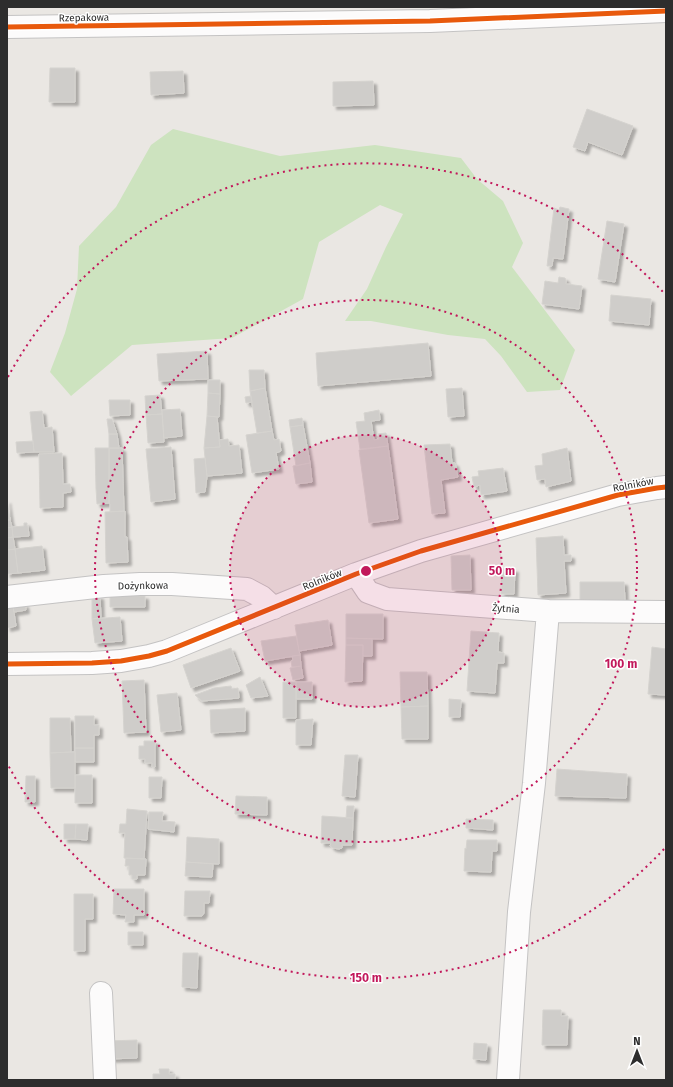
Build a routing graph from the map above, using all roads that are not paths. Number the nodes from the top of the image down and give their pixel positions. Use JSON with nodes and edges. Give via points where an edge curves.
{"nodes":[{"id":1,"x":666,"y":11,"type":"edge"},
{"id":2,"x":7,"y":27,"type":"edge"},
{"id":3,"x":666,"y":487,"type":"edge"},
{"id":4,"x":356,"y":574,"type":"junction"},
{"id":5,"x":7,"y":597,"type":"edge"},
{"id":6,"x":274,"y":608,"type":"junction"},
{"id":7,"x":548,"y":611,"type":"junction"},
{"id":8,"x":666,"y":612,"type":"edge"},
{"id":9,"x":7,"y":664,"type":"edge"},
{"id":10,"x":101,"y":993,"type":"dead end"},
{"id":11,"x":105,"y":1080,"type":"edge"},
{"id":12,"x":508,"y":1080,"type":"edge"}],
"edges":[{"from":1,"to":2,"type":"street","name":"Rzepakowa","via":[[430,21]]},
{"from":3,"to":4,"type":"street","name":"Rolników","via":[[618,494],[421,551]]},
{"from":4,"to":6,"type":"street","name":"Rolników"},
{"from":4,"to":7,"type":"street","name":"Żytnia","via":[[368,592],[387,599]]},
{"from":5,"to":6,"type":"street","name":"Dożynkowa","via":[[104,586],[172,584],[247,589],[262,597]]},
{"from":6,"to":9,"type":"street","name":"Rolników","via":[[149,656],[128,660]]},
{"from":7,"to":8,"type":"street","name":"Żytnia"},
{"from":7,"to":12,"type":"street","via":[[534,784],[519,912]]},
{"from":10,"to":11,"type":"street"}]}
